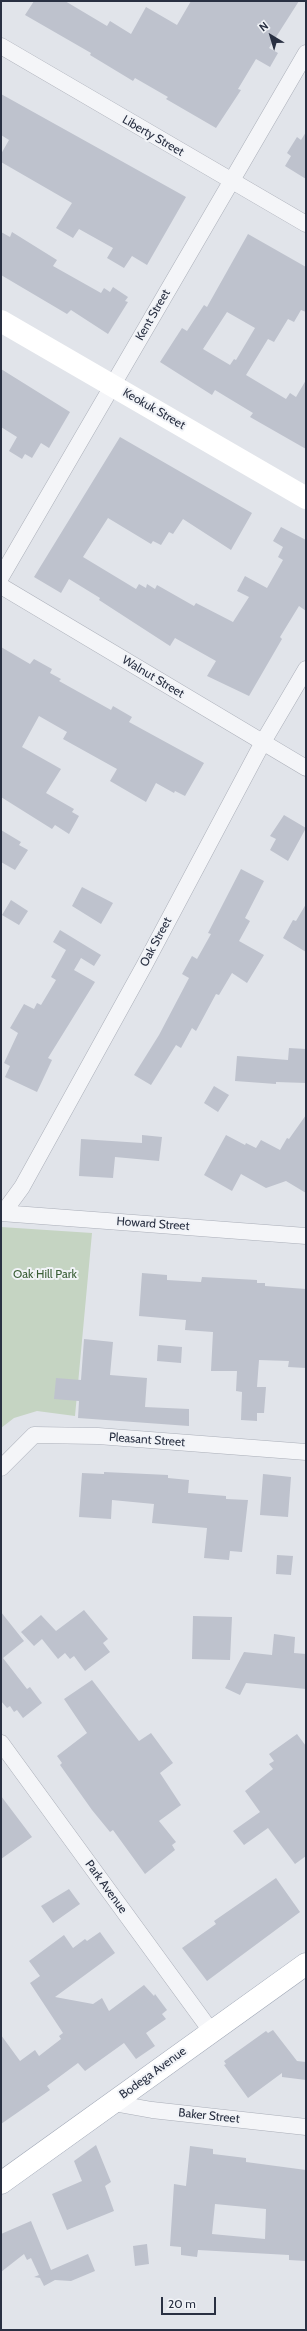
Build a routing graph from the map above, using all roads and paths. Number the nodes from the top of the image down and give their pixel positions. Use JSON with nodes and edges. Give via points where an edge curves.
{"nodes":[{"id":1,"x":1,"y":46,"type":"edge"},
{"id":2,"x":306,"y":53,"type":"edge"},
{"id":3,"x":231,"y":181,"type":"junction"},
{"id":4,"x":306,"y":224,"type":"edge"},
{"id":5,"x":1,"y":321,"type":"edge"},
{"id":6,"x":111,"y":385,"type":"junction"},
{"id":7,"x":306,"y":498,"type":"edge"},
{"id":8,"x":1,"y":577,"type":"edge"},
{"id":9,"x":1,"y":586,"type":"edge"},
{"id":10,"x":306,"y":669,"type":"edge"},
{"id":11,"x":263,"y":742,"type":"junction"},
{"id":12,"x":306,"y":768,"type":"edge"},
{"id":13,"x":2,"y":1213,"type":"edge"},
{"id":14,"x":306,"y":1236,"type":"edge"},
{"id":15,"x":306,"y":1452,"type":"edge"},
{"id":16,"x":1,"y":1468,"type":"edge"},
{"id":17,"x":1,"y":1743,"type":"edge"},
{"id":18,"x":306,"y":1964,"type":"edge"},
{"id":19,"x":211,"y":2031,"type":"junction"},
{"id":20,"x":113,"y":2103,"type":"junction"},
{"id":21,"x":306,"y":2127,"type":"edge"},
{"id":22,"x":1,"y":2183,"type":"edge"}],
"edges":[{"from":1,"to":3,"type":"street","name":"Liberty Street"},
{"from":2,"to":3,"type":"street","name":"Kent Street"},
{"from":3,"to":4,"type":"street","name":"Liberty Street"},
{"from":3,"to":6,"type":"street","name":"Kent Street"},
{"from":5,"to":6,"type":"main road","name":"Keokuk Street"},
{"from":6,"to":7,"type":"main road","name":"Keokuk Street"},
{"from":6,"to":8,"type":"street","name":"Kent Street"},
{"from":9,"to":11,"type":"street","name":"Walnut Street"},
{"from":10,"to":11,"type":"street","name":"Oak Street"},
{"from":11,"to":12,"type":"street","name":"Walnut Street"},
{"from":11,"to":13,"type":"street","name":"Oak Street","via":[[110,1028],[22,1186]]},
{"from":13,"to":14,"type":"street","name":"Howard Street"},
{"from":15,"to":16,"type":"street","name":"Pleasant Street","via":[[98,1436],[34,1435]]},
{"from":17,"to":19,"type":"street","name":"Park Avenue"},
{"from":18,"to":19,"type":"main road","name":"Bodega Avenue"},
{"from":19,"to":20,"type":"main road","name":"Bodega Avenue"},
{"from":20,"to":21,"type":"street","name":"Baker Street","via":[[152,2110]]},
{"from":20,"to":22,"type":"main road","name":"Bodega Avenue"}]}
